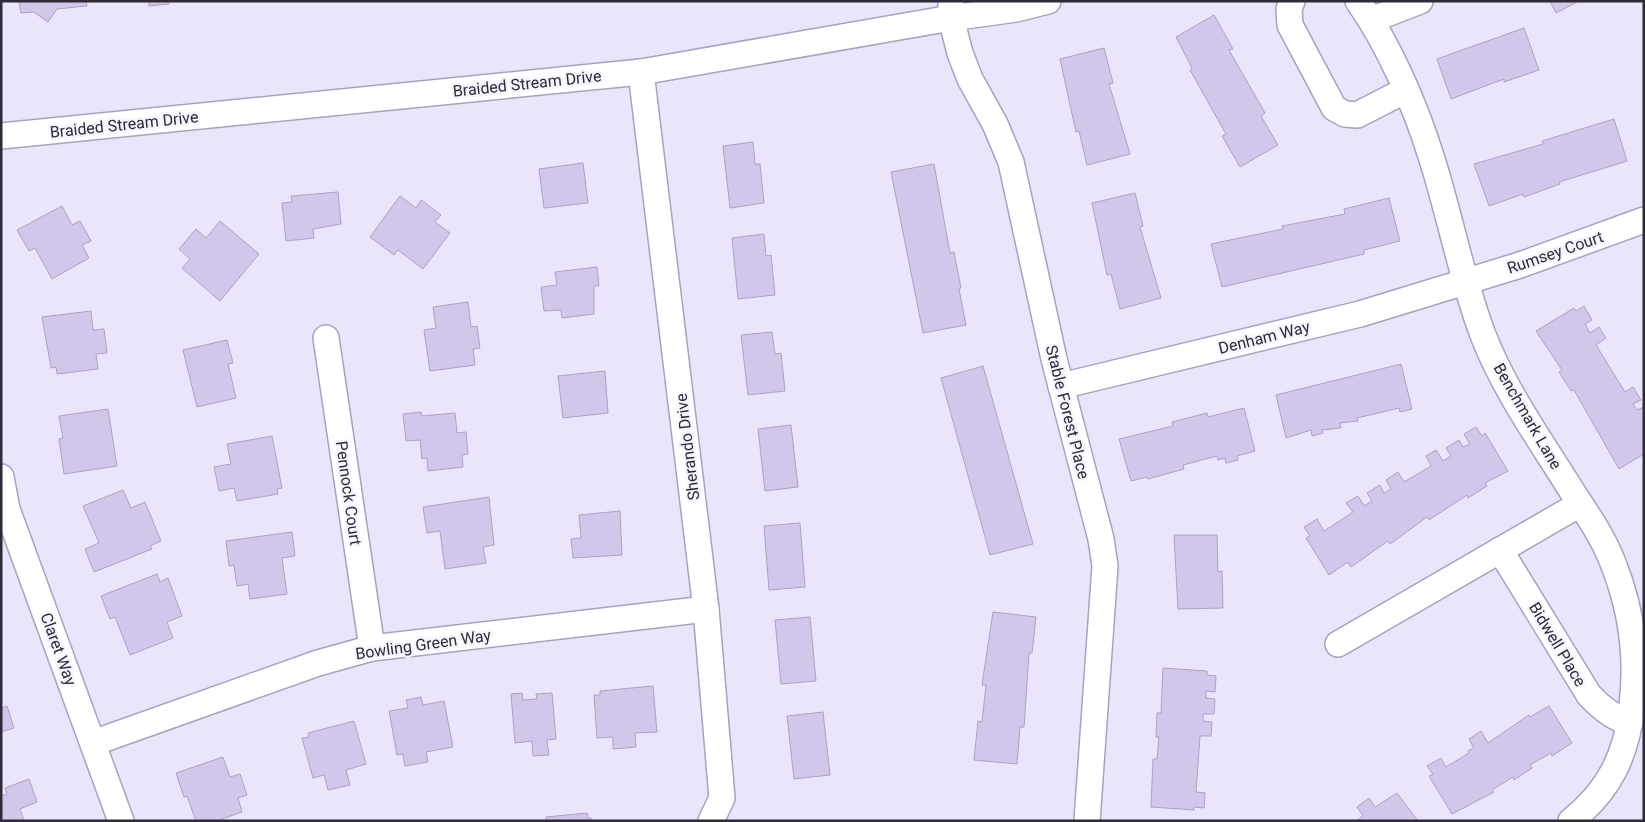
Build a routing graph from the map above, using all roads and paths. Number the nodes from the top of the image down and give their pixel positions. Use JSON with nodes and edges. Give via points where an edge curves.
{"nodes":[{"id":1,"x":1048,"y":1,"type":"edge"},
{"id":2,"x":1292,"y":1,"type":"edge"},
{"id":3,"x":1420,"y":1,"type":"edge"},
{"id":4,"x":951,"y":10,"type":"edge"},
{"id":5,"x":1364,"y":10,"type":"edge"},
{"id":6,"x":641,"y":72,"type":"junction"},
{"id":7,"x":1406,"y":90,"type":"junction"},
{"id":8,"x":1,"y":136,"type":"edge"},
{"id":9,"x":1644,"y":220,"type":"edge"},
{"id":10,"x":1466,"y":282,"type":"junction"},
{"id":11,"x":326,"y":338,"type":"dead end"},
{"id":12,"x":1061,"y":386,"type":"junction"},
{"id":13,"x":1,"y":477,"type":"edge"},
{"id":14,"x":1580,"y":504,"type":"junction"},
{"id":15,"x":1500,"y":550,"type":"junction"},
{"id":16,"x":706,"y":609,"type":"junction"},
{"id":17,"x":1338,"y":644,"type":"dead end"},
{"id":18,"x":372,"y":648,"type":"junction"},
{"id":19,"x":1630,"y":723,"type":"junction"},
{"id":20,"x":94,"y":743,"type":"junction"},
{"id":21,"x":121,"y":821,"type":"edge"},
{"id":22,"x":711,"y":821,"type":"edge"},
{"id":23,"x":1087,"y":821,"type":"edge"},
{"id":24,"x":1571,"y":821,"type":"edge"}],
"edges":[{"from":1,"to":4,"type":"street","name":"Braided Stream Drive","via":[[1016,9]]},
{"from":2,"to":7,"type":"street","via":[[1290,24],[1334,108],[1345,114],[1357,115]]},
{"from":3,"to":5,"type":"street"},
{"from":4,"to":6,"type":"street","name":"Braided Stream Drive"},
{"from":4,"to":12,"type":"street","name":"Stable Forest Place","via":[[960,53],[970,79],[1011,162]]},
{"from":5,"to":7,"type":"street","name":"Benchmark Lane"},
{"from":6,"to":8,"type":"street","name":"Braided Stream Drive"},
{"from":6,"to":16,"type":"street","name":"Sherando Drive"},
{"from":7,"to":10,"type":"street","name":"Benchmark Lane","via":[[1431,155]]},
{"from":9,"to":10,"type":"street","name":"Rumsey Court"},
{"from":10,"to":12,"type":"street","name":"Denham Way","via":[[1360,314]]},
{"from":10,"to":14,"type":"street","name":"Benchmark Lane","via":[[1484,336],[1507,386]]},
{"from":11,"to":18,"type":"street","name":"Pennock Court"},
{"from":12,"to":23,"type":"street","name":"Stable Forest Place","via":[[1101,539],[1105,566]]},
{"from":13,"to":20,"type":"street","name":"Claret Way","via":[[7,509]]},
{"from":14,"to":15,"type":"street"},
{"from":14,"to":19,"type":"street","name":"Benchmark Lane","via":[[1612,561],[1626,600],[1634,641],[1635,682]]},
{"from":15,"to":17,"type":"street"},
{"from":15,"to":19,"type":"street","name":"Bidwell Place","via":[[1589,695],[1601,708]]},
{"from":16,"to":18,"type":"street","name":"Bowling Green Way"},
{"from":16,"to":22,"type":"street","name":"Sherando Drive","via":[[722,798]]},
{"from":18,"to":20,"type":"street","name":"Bowling Green Way","via":[[318,663]]},
{"from":19,"to":24,"type":"street","name":"Benchmark Lane","via":[[1620,758],[1606,784],[1587,808]]},
{"from":20,"to":21,"type":"street","name":"Claret Way"}]}
